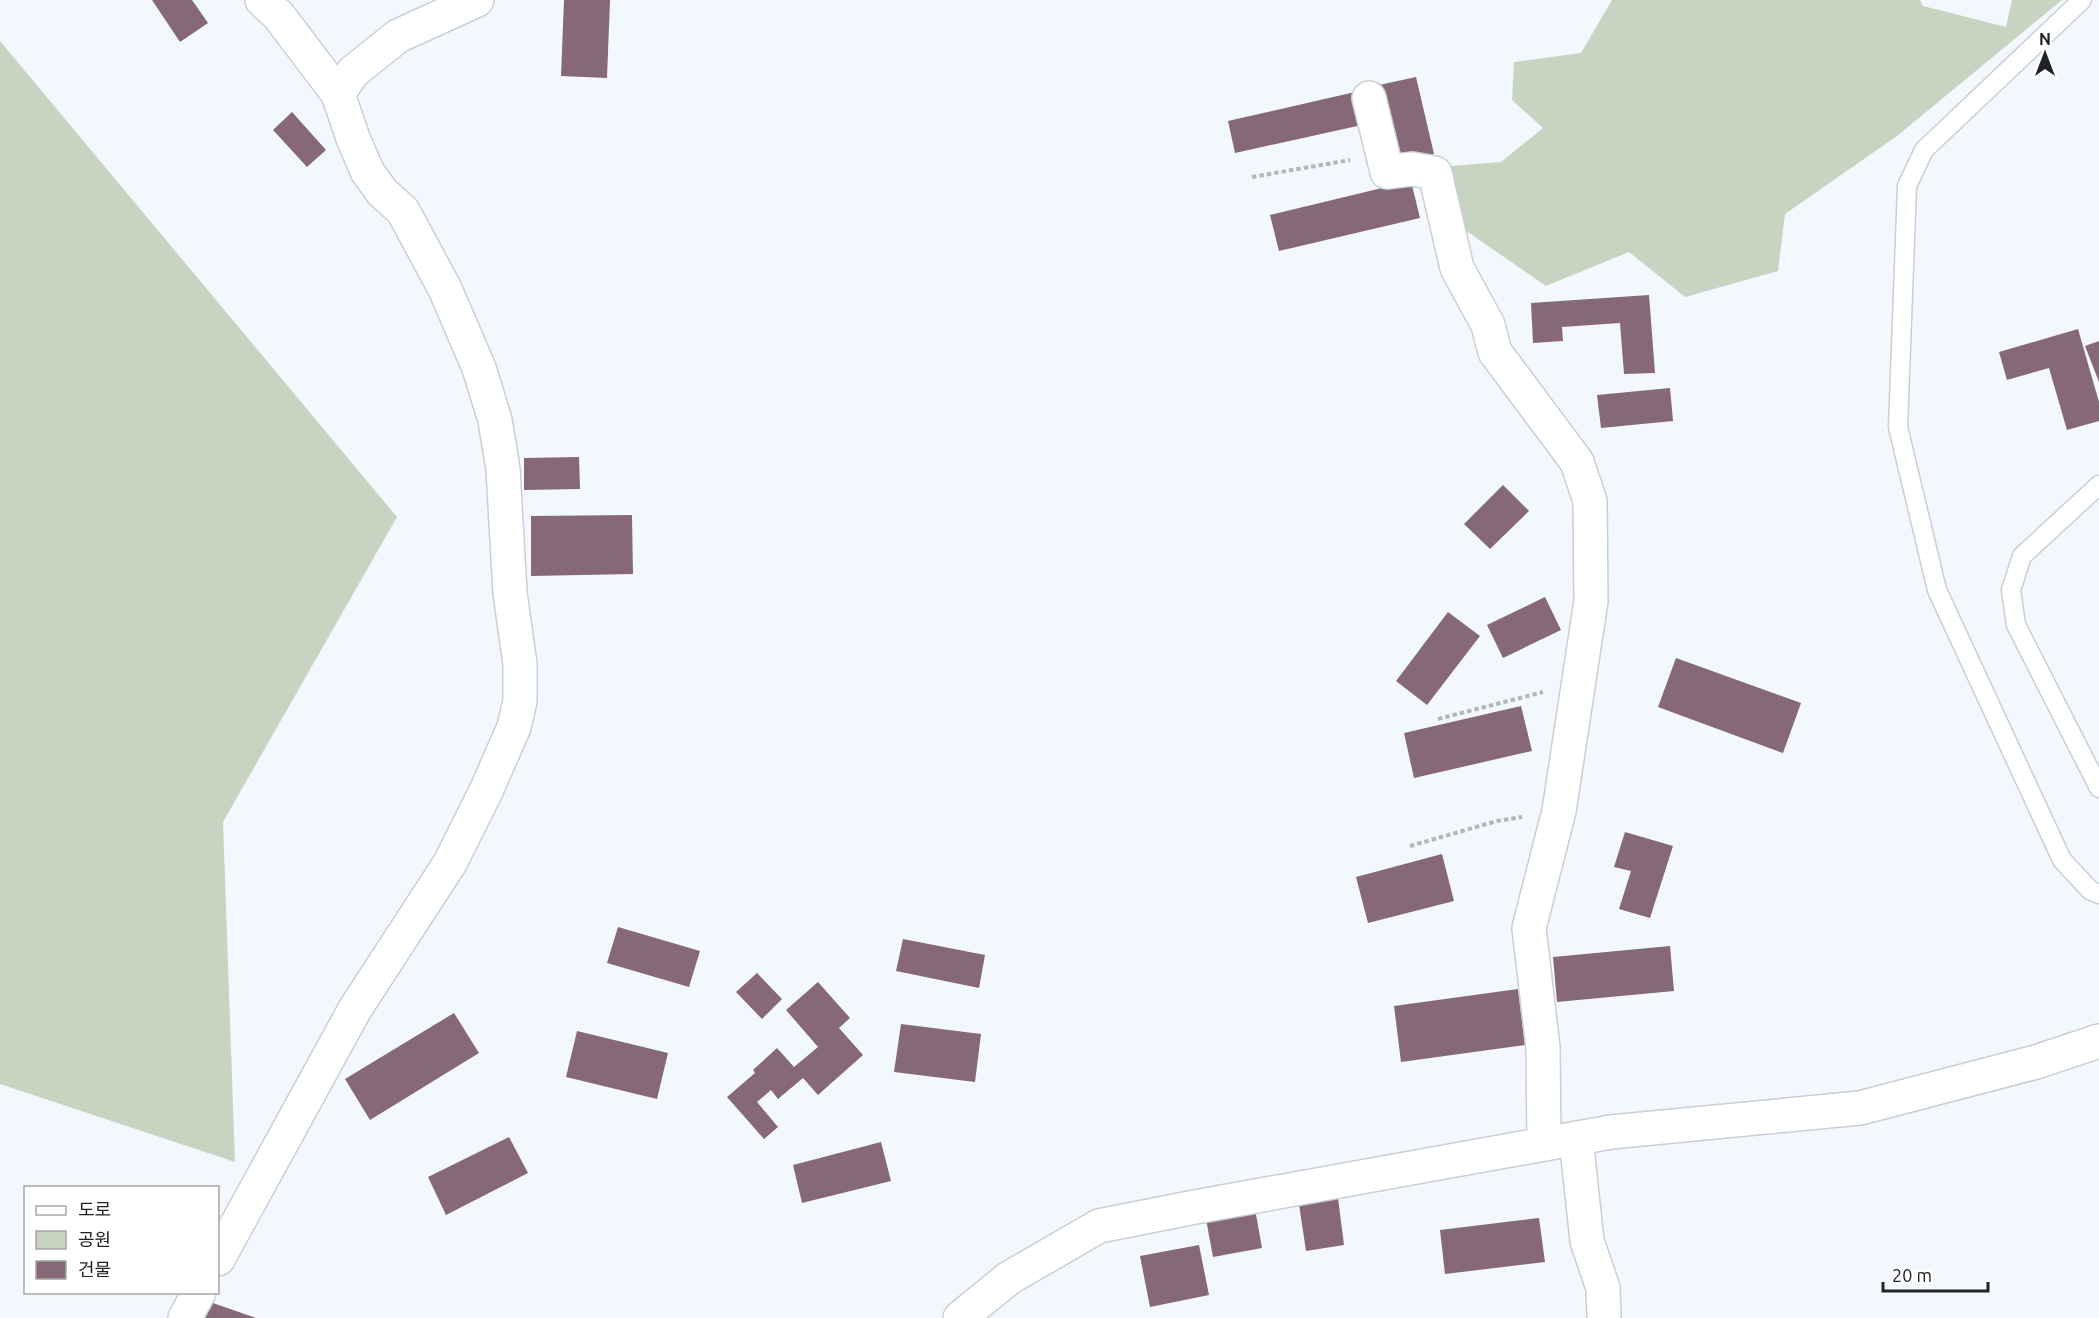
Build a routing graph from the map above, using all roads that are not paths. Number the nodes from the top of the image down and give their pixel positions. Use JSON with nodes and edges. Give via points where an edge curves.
{"nodes":[{"id":1,"x":262,"y":0,"type":"edge"},
{"id":2,"x":477,"y":0,"type":"edge"},
{"id":3,"x":2082,"y":0,"type":"edge"},
{"id":4,"x":338,"y":94,"type":"junction"},
{"id":5,"x":1369,"y":98,"type":"dead end"},
{"id":6,"x":2099,"y":485,"type":"edge"},
{"id":7,"x":2099,"y":788,"type":"edge"},
{"id":8,"x":2099,"y":894,"type":"edge"},
{"id":9,"x":2099,"y":1041,"type":"edge"},
{"id":10,"x":1576,"y":1138,"type":"junction"},
{"id":11,"x":1544,"y":1144,"type":"junction"},
{"id":12,"x":219,"y":1257,"type":"edge"},
{"id":13,"x":198,"y":1294,"type":"edge"},
{"id":14,"x":185,"y":1318,"type":"edge"},
{"id":15,"x":960,"y":1318,"type":"edge"},
{"id":16,"x":1604,"y":1318,"type":"edge"}],
"edges":[{"from":1,"to":4,"type":"street","via":[[279,16]]},
{"from":2,"to":4,"type":"street","via":[[398,36],[353,72]]},
{"from":3,"to":8,"type":"lane","via":[[1924,150],[1907,186],[1898,427],[1937,590],[2062,860],[2090,890]]},
{"from":4,"to":12,"type":"street","via":[[367,171],[403,211],[445,289],[479,368],[495,420],[503,469],[520,701],[495,770],[450,863],[355,1009]]},
{"from":5,"to":11,"type":"street","via":[[1387,172],[1412,169],[1435,173],[1457,268],[1488,325],[1495,352],[1577,462],[1590,501],[1591,601],[1559,811],[1529,928],[1543,1048]]},
{"from":6,"to":7,"type":"lane","via":[[2022,556],[2010,590],[2016,625]]},
{"from":9,"to":10,"type":"street","via":[[2036,1062],[1860,1108]]},
{"from":10,"to":11,"type":"street"},
{"from":10,"to":16,"type":"street","via":[[1587,1241],[1603,1288]]},
{"from":11,"to":15,"type":"street","via":[[1099,1226],[1009,1278]]},
{"from":13,"to":14,"type":"street"}]}
